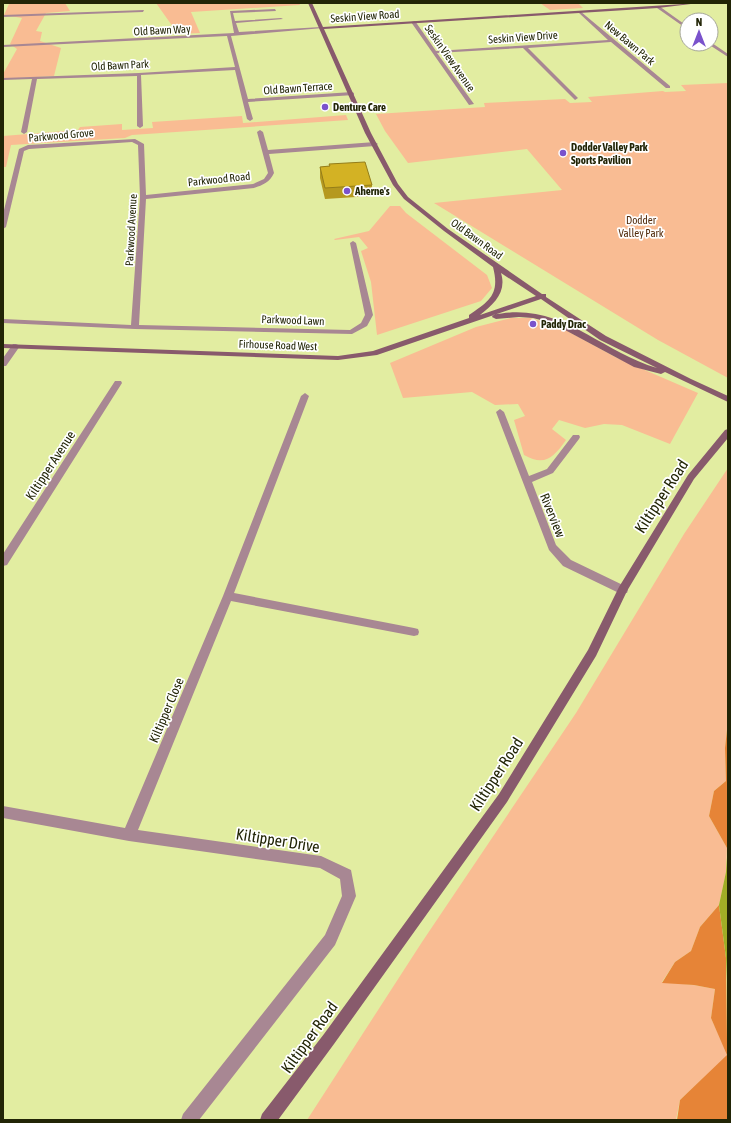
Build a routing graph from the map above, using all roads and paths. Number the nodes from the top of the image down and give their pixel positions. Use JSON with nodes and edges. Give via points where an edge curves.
{"nodes":[{"id":1,"x":310,"y":3,"type":"edge"},
{"id":2,"x":698,"y":3,"type":"edge"},
{"id":3,"x":658,"y":7,"type":"junction"},
{"id":4,"x":143,"y":10,"type":"dead end"},
{"id":5,"x":275,"y":10,"type":"dead end"},
{"id":6,"x":580,"y":12,"type":"junction"},
{"id":7,"x":3,"y":16,"type":"edge"},
{"id":8,"x":281,"y":19,"type":"dead end"},
{"id":9,"x":234,"y":22,"type":"junction"},
{"id":10,"x":414,"y":22,"type":"junction"},
{"id":11,"x":679,"y":22,"type":"edge"},
{"id":12,"x":321,"y":28,"type":"junction"},
{"id":13,"x":237,"y":34,"type":"junction"},
{"id":14,"x":229,"y":35,"type":"junction"},
{"id":15,"x":612,"y":41,"type":"junction"},
{"id":16,"x":3,"y":46,"type":"edge"},
{"id":17,"x":524,"y":46,"type":"junction"},
{"id":18,"x":719,"y":50,"type":"edge"},
{"id":19,"x":435,"y":52,"type":"junction"},
{"id":20,"x":728,"y":56,"type":"edge"},
{"id":21,"x":237,"y":68,"type":"junction"},
{"id":22,"x":139,"y":74,"type":"junction"},
{"id":23,"x":35,"y":78,"type":"junction"},
{"id":24,"x":3,"y":80,"type":"edge"},
{"id":25,"x":668,"y":87,"type":"dead end"},
{"id":26,"x":352,"y":94,"type":"junction"},
{"id":27,"x":575,"y":98,"type":"dead end"},
{"id":28,"x":246,"y":102,"type":"junction"},
{"id":29,"x":471,"y":104,"type":"dead end"},
{"id":30,"x":250,"y":119,"type":"dead end"},
{"id":31,"x":140,"y":126,"type":"dead end"},
{"id":32,"x":24,"y":132,"type":"dead end"},
{"id":33,"x":260,"y":132,"type":"dead end"},
{"id":34,"x":133,"y":140,"type":"joint"},
{"id":35,"x":375,"y":144,"type":"junction"},
{"id":36,"x":267,"y":152,"type":"junction"},
{"id":37,"x":143,"y":197,"type":"junction"},
{"id":38,"x":3,"y":227,"type":"edge"},
{"id":39,"x":353,"y":243,"type":"dead end"},
{"id":40,"x":496,"y":266,"type":"junction"},
{"id":41,"x":543,"y":296,"type":"junction"},
{"id":42,"x":3,"y":321,"type":"edge"},
{"id":43,"x":464,"y":323,"type":"junction"},
{"id":44,"x":135,"y":327,"type":"junction"},
{"id":45,"x":3,"y":346,"type":"edge"},
{"id":46,"x":16,"y":346,"type":"junction"},
{"id":47,"x":3,"y":364,"type":"edge"},
{"id":48,"x":688,"y":381,"type":"junction"},
{"id":49,"x":118,"y":383,"type":"dead end"},
{"id":50,"x":305,"y":396,"type":"dead end"},
{"id":51,"x":728,"y":398,"type":"edge"},
{"id":52,"x":500,"y":412,"type":"dead end"},
{"id":53,"x":728,"y":432,"type":"edge"},
{"id":54,"x":576,"y":437,"type":"dead end"},
{"id":55,"x":526,"y":481,"type":"junction"},
{"id":56,"x":3,"y":562,"type":"edge"},
{"id":57,"x":623,"y":590,"type":"junction"},
{"id":58,"x":228,"y":596,"type":"junction"},
{"id":59,"x":414,"y":632,"type":"dead end"},
{"id":60,"x":3,"y":812,"type":"edge"},
{"id":61,"x":128,"y":835,"type":"junction"},
{"id":62,"x":189,"y":1120,"type":"edge"},
{"id":63,"x":268,"y":1120,"type":"edge"}],
"edges":[{"from":1,"to":12,"type":"street","name":"Old Bawn Road"},
{"from":2,"to":3,"type":"street","name":"Seskin View Road"},
{"from":3,"to":6,"type":"street","name":"Seskin View Road"},
{"from":3,"to":11,"type":"street"},
{"from":4,"to":7,"type":"street"},
{"from":5,"to":9,"type":"street","via":[[231,12]]},
{"from":6,"to":10,"type":"street","name":"Seskin View Road"},
{"from":6,"to":15,"type":"street","name":"New Bawn Park"},
{"from":8,"to":9,"type":"street"},
{"from":9,"to":13,"type":"street"},
{"from":10,"to":12,"type":"street","name":"Seskin View Road"},
{"from":10,"to":19,"type":"street","name":"Seskin View Avenue"},
{"from":12,"to":13,"type":"street","name":"Old Bawn Way"},
{"from":12,"to":26,"type":"street","name":"Old Bawn Road"},
{"from":13,"to":14,"type":"street","name":"Old Bawn Way"},
{"from":14,"to":16,"type":"street","name":"Old Bawn Way"},
{"from":14,"to":21,"type":"street"},
{"from":15,"to":17,"type":"street","name":"Seskin View Drive"},
{"from":15,"to":25,"type":"street","name":"New Bawn Park"},
{"from":17,"to":19,"type":"street","name":"Seskin View Drive"},
{"from":17,"to":27,"type":"street"},
{"from":18,"to":20,"type":"street"},
{"from":19,"to":29,"type":"street","name":"Seskin View Avenue"},
{"from":21,"to":22,"type":"street","name":"Old Bawn Park"},
{"from":21,"to":28,"type":"street"},
{"from":22,"to":23,"type":"street","name":"Old Bawn Park"},
{"from":22,"to":31,"type":"street"},
{"from":23,"to":24,"type":"street","name":"Old Bawn Park"},
{"from":23,"to":32,"type":"street"},
{"from":26,"to":28,"type":"street","name":"Old Bawn Terrace"},
{"from":26,"to":35,"type":"street","name":"Old Bawn Road"},
{"from":28,"to":30,"type":"street"},
{"from":33,"to":36,"type":"street","name":"Parkwood Road"},
{"from":34,"to":37,"type":"street","name":"Parkwood Avenue","via":[[141,144]]},
{"from":34,"to":38,"type":"street","name":"Parkwood Grove","via":[[28,147],[21,150]]},
{"from":35,"to":36,"type":"street"},
{"from":35,"to":40,"type":"street","name":"Old Bawn Road","via":[[395,184],[406,198]]},
{"from":36,"to":37,"type":"street","name":"Parkwood Road","via":[[270,178],[254,186]]},
{"from":37,"to":44,"type":"street","name":"Parkwood Avenue"},
{"from":39,"to":44,"type":"street","name":"Parkwood Lawn","via":[[369,315],[364,324],[352,332]]},
{"from":40,"to":41,"type":"street","name":"Old Bawn Road"},
{"from":40,"to":43,"type":"street","via":[[501,282],[499,289],[491,303]]},
{"from":41,"to":43,"type":"street","name":"Firhouse Road West"},
{"from":41,"to":48,"type":"street","name":"Old Bawn Road","via":[[603,338]]},
{"from":42,"to":44,"type":"street"},
{"from":43,"to":46,"type":"street","name":"Firhouse Road West","via":[[374,353],[338,358]]},
{"from":43,"to":48,"type":"street","via":[[512,314],[544,317],[637,365]]},
{"from":45,"to":46,"type":"street","name":"Firhouse Road West"},
{"from":46,"to":47,"type":"street"},
{"from":48,"to":51,"type":"street","name":"Old Bawn Road"},
{"from":49,"to":56,"type":"street","name":"Kiltipper Avenue"},
{"from":50,"to":58,"type":"street","name":"Kiltipper Close"},
{"from":52,"to":55,"type":"street","name":"Riverview"},
{"from":53,"to":57,"type":"street","name":"Kiltipper Road","via":[[691,477]]},
{"from":54,"to":55,"type":"street","name":"Riverview","via":[[550,471]]},
{"from":55,"to":57,"type":"street","name":"Riverview","via":[[552,547],[567,563]]},
{"from":57,"to":63,"type":"street","name":"Kiltipper Road","via":[[592,653],[503,798]]},
{"from":58,"to":59,"type":"street"},
{"from":58,"to":61,"type":"street","name":"Kiltipper Close"},
{"from":60,"to":61,"type":"street","name":"Kiltipper Drive"},
{"from":61,"to":62,"type":"street","name":"Kiltipper Drive","via":[[321,862],[346,875],[349,896],[330,940]]}]}
